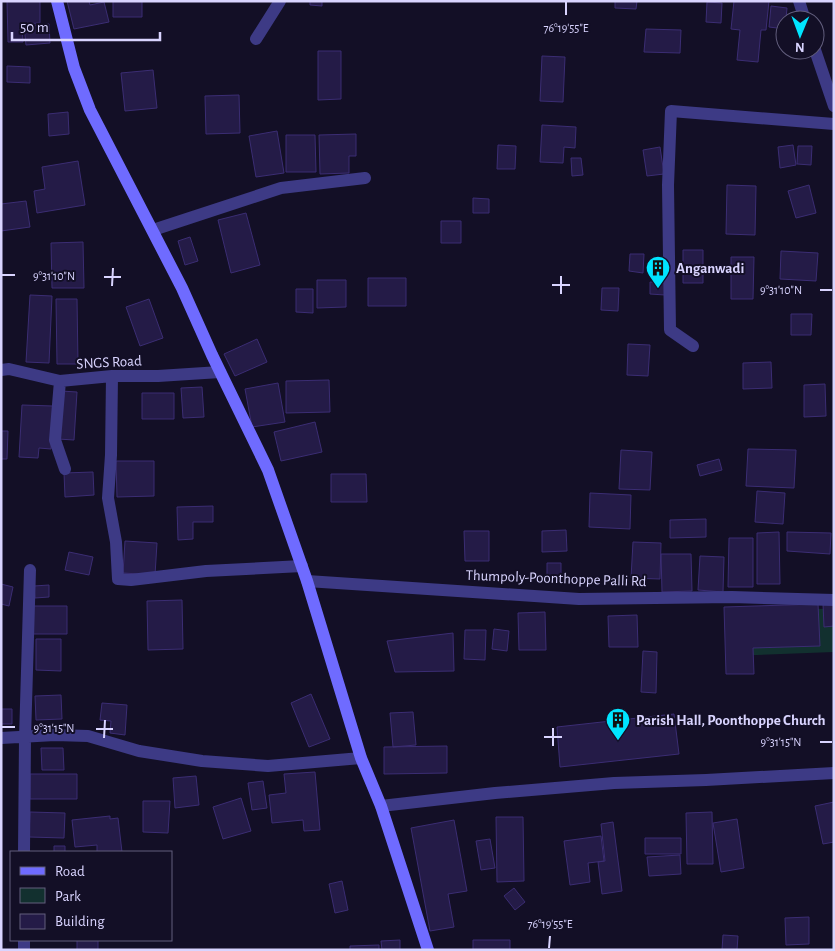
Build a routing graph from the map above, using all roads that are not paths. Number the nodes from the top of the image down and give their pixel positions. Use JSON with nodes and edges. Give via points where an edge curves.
{"nodes":[{"id":1,"x":57,"y":1,"type":"edge"},
{"id":2,"x":280,"y":1,"type":"edge"},
{"id":3,"x":256,"y":39,"type":"dead end"},
{"id":4,"x":828,"y":69,"type":"edge"},
{"id":5,"x":834,"y":106,"type":"edge"},
{"id":6,"x":834,"y":124,"type":"edge"},
{"id":7,"x":365,"y":178,"type":"dead end"},
{"id":8,"x":154,"y":230,"type":"junction"},
{"id":9,"x":693,"y":346,"type":"dead end"},
{"id":10,"x":1,"y":370,"type":"edge"},
{"id":11,"x":220,"y":372,"type":"junction"},
{"id":12,"x":112,"y":376,"type":"junction"},
{"id":13,"x":60,"y":381,"type":"junction"},
{"id":14,"x":65,"y":469,"type":"dead end"},
{"id":15,"x":302,"y":566,"type":"junction"},
{"id":16,"x":30,"y":570,"type":"dead end"},
{"id":17,"x":307,"y":581,"type":"junction"},
{"id":18,"x":834,"y":600,"type":"edge"},
{"id":19,"x":1,"y":738,"type":"edge"},
{"id":20,"x":25,"y":738,"type":"junction"},
{"id":21,"x":361,"y":758,"type":"junction"},
{"id":22,"x":834,"y":773,"type":"edge"},
{"id":23,"x":380,"y":806,"type":"junction"},
{"id":24,"x":24,"y":851,"type":"edge"},
{"id":25,"x":428,"y":950,"type":"edge"}],
"edges":[{"from":1,"to":8,"type":"main road","via":[[74,68],[90,110]]},
{"from":2,"to":3,"type":"street"},
{"from":4,"to":5,"type":"street"},
{"from":6,"to":9,"type":"street","via":[[671,111],[668,186],[670,330]]},
{"from":7,"to":8,"type":"street","via":[[281,188]]},
{"from":8,"to":11,"type":"main road"},
{"from":10,"to":13,"type":"street","name":"SNGS Road"},
{"from":11,"to":12,"type":"street","name":"SNGS Road"},
{"from":11,"to":15,"type":"main road","via":[[268,470]]},
{"from":12,"to":13,"type":"street","name":"SNGS Road"},
{"from":12,"to":15,"type":"street","via":[[108,498],[116,542],[118,579]]},
{"from":13,"to":14,"type":"street","via":[[55,440]]},
{"from":15,"to":17,"type":"main road"},
{"from":16,"to":20,"type":"street"},
{"from":17,"to":18,"type":"street","name":"Thumpoly-Poonthoppe Palli Rd","via":[[579,599],[732,597]]},
{"from":17,"to":21,"type":"main road"},
{"from":19,"to":20,"type":"street"},
{"from":20,"to":21,"type":"street","via":[[88,736],[140,751],[202,761],[268,766]]},
{"from":20,"to":24,"type":"street"},
{"from":21,"to":23,"type":"main road"},
{"from":22,"to":23,"type":"street","via":[[614,783]]},
{"from":23,"to":25,"type":"main road"}]}
